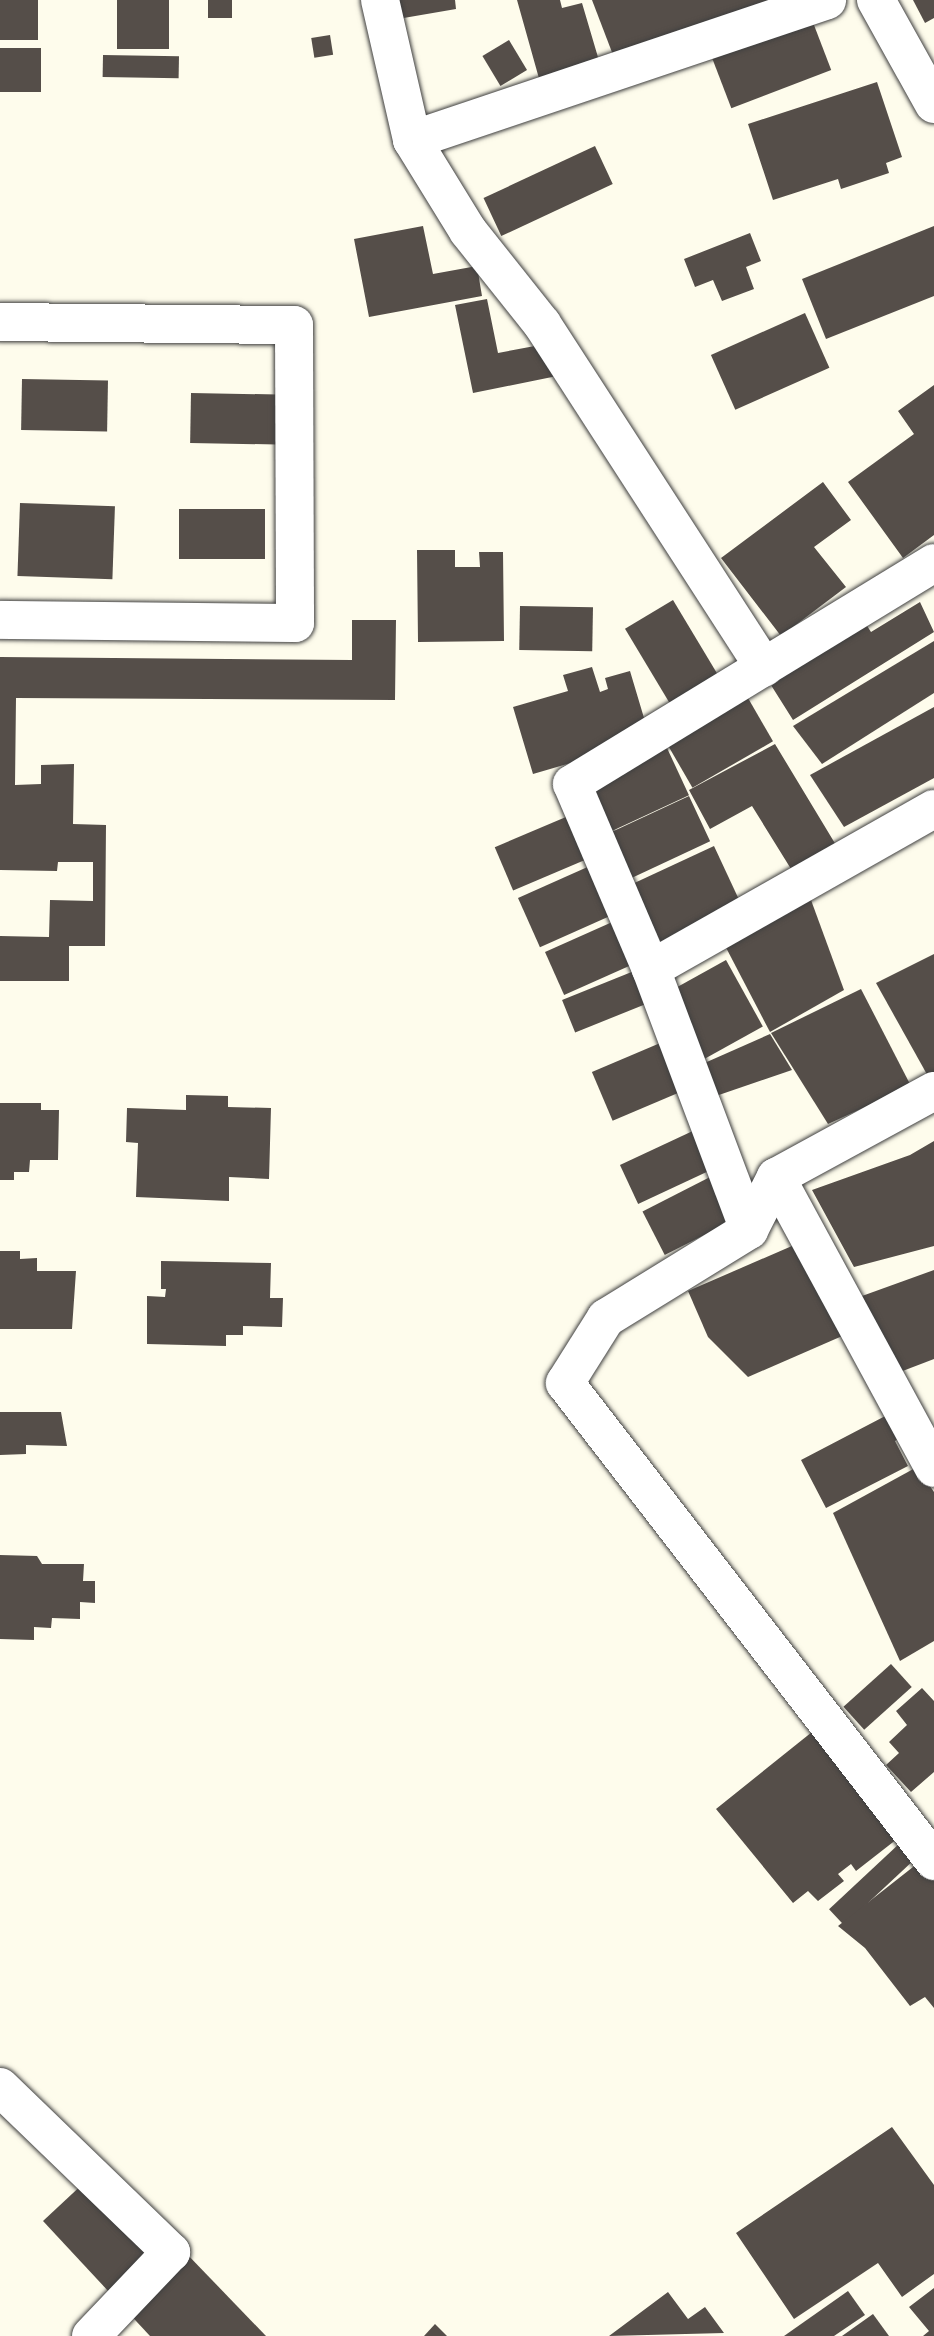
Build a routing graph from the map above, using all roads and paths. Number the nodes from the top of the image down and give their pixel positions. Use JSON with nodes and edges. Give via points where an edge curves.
{"nodes":[{"id":1,"x":380,"y":0,"type":"edge"},
{"id":2,"x":827,"y":0,"type":"edge"},
{"id":3,"x":876,"y":0,"type":"edge"},
{"id":4,"x":934,"y":104,"type":"edge"},
{"id":5,"x":412,"y":140,"type":"junction"},
{"id":6,"x":0,"y":322,"type":"edge"},
{"id":7,"x":934,"y":563,"type":"edge"},
{"id":8,"x":0,"y":620,"type":"edge"},
{"id":9,"x":764,"y":667,"type":"junction"},
{"id":10,"x":934,"y":809,"type":"edge"},
{"id":11,"x":652,"y":969,"type":"junction"},
{"id":12,"x":934,"y":1091,"type":"edge"},
{"id":13,"x":776,"y":1177,"type":"junction"},
{"id":14,"x":749,"y":1230,"type":"junction"},
{"id":15,"x":934,"y":1468,"type":"edge"},
{"id":16,"x":934,"y":1861,"type":"edge"},
{"id":17,"x":0,"y":2087,"type":"edge"},
{"id":18,"x":91,"y":2336,"type":"edge"}],
"edges":[{"from":1,"to":5,"type":"street"},
{"from":2,"to":5,"type":"street"},
{"from":3,"to":4,"type":"street"},
{"from":5,"to":9,"type":"street","via":[[468,231],[542,324]]},
{"from":6,"to":8,"type":"street","via":[[294,325],[295,623]]},
{"from":7,"to":9,"type":"street"},
{"from":9,"to":11,"type":"street","via":[[572,784]]},
{"from":10,"to":11,"type":"street"},
{"from":11,"to":14,"type":"street"},
{"from":12,"to":13,"type":"street"},
{"from":13,"to":14,"type":"street"},
{"from":13,"to":15,"type":"street"},
{"from":14,"to":16,"type":"street","via":[[606,1318],[565,1383]]},
{"from":17,"to":18,"type":"street","via":[[172,2252]]}]}
